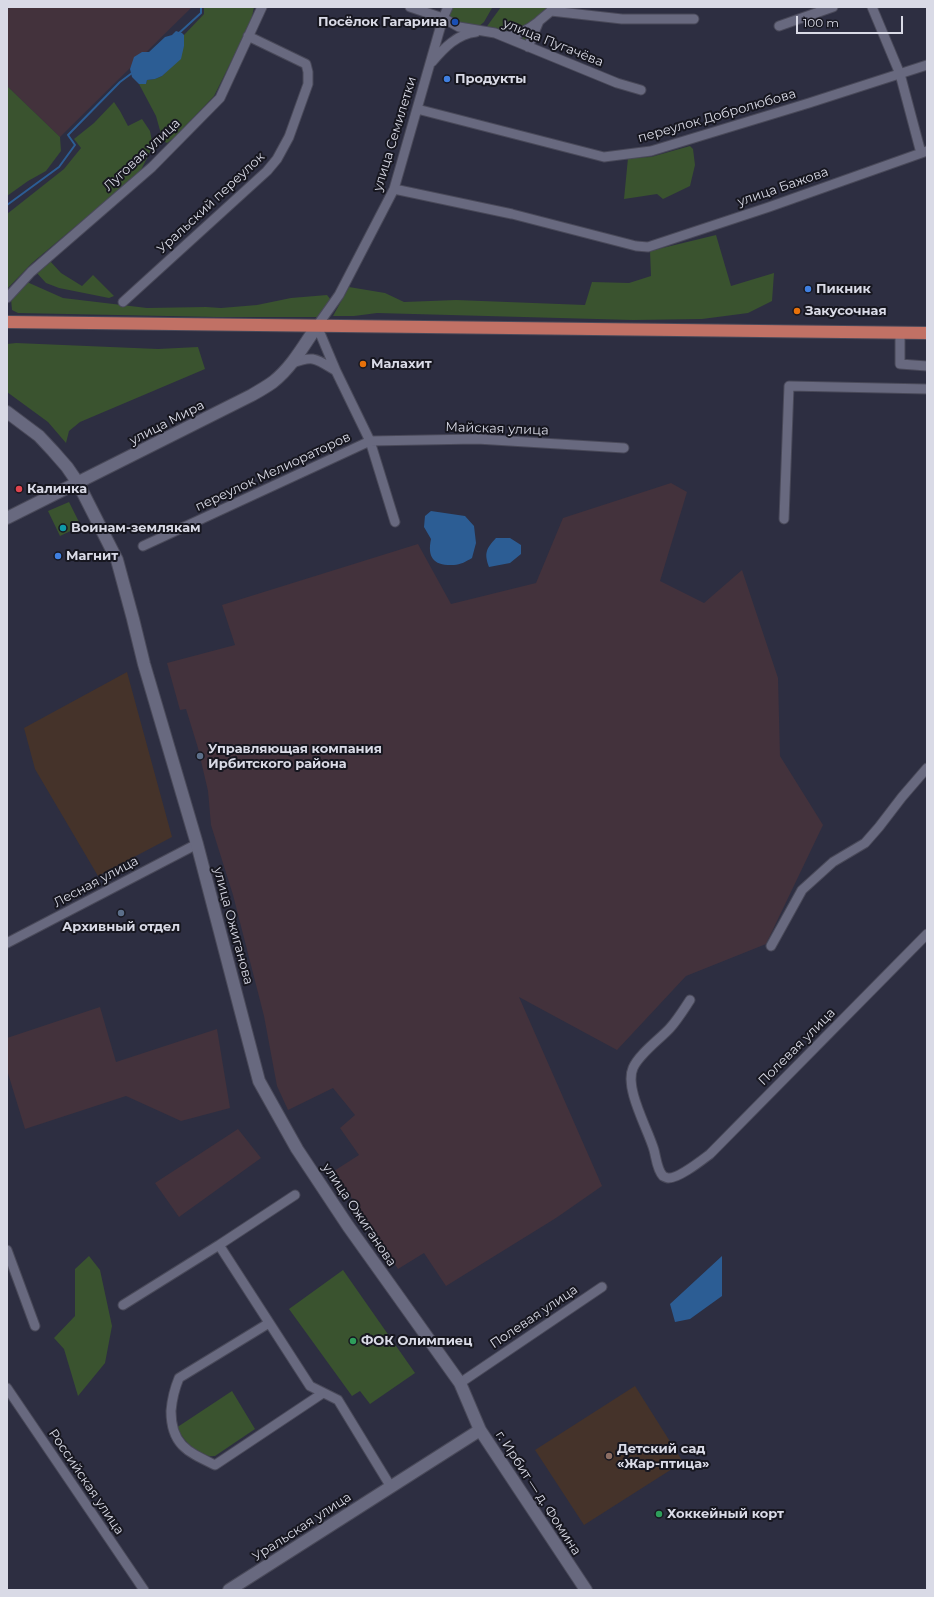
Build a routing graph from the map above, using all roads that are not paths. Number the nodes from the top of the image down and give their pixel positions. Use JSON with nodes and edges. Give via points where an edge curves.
{"nodes":[{"id":1,"x":262,"y":7,"type":"edge"},
{"id":2,"x":410,"y":7,"type":"edge"},
{"id":3,"x":448,"y":7,"type":"edge"},
{"id":4,"x":833,"y":7,"type":"edge"},
{"id":5,"x":872,"y":7,"type":"edge"},
{"id":6,"x":551,"y":9,"type":"edge"},
{"id":7,"x":443,"y":18,"type":"junction"},
{"id":8,"x":694,"y":19,"type":"dead end"},
{"id":9,"x":539,"y":21,"type":"junction"},
{"id":10,"x":779,"y":26,"type":"dead end"},
{"id":11,"x":480,"y":31,"type":"junction"},
{"id":12,"x":248,"y":36,"type":"junction"},
{"id":13,"x":501,"y":36,"type":"junction"},
{"id":14,"x":528,"y":47,"type":"junction"},
{"id":15,"x":431,"y":63,"type":"junction"},
{"id":16,"x":927,"y":65,"type":"edge"},
{"id":17,"x":900,"y":74,"type":"junction"},
{"id":18,"x":641,"y":90,"type":"dead end"},
{"id":19,"x":417,"y":109,"type":"junction"},
{"id":20,"x":924,"y":152,"type":"edge"},
{"id":21,"x":394,"y":190,"type":"junction"},
{"id":22,"x":7,"y":298,"type":"edge"},
{"id":23,"x":123,"y":302,"type":"dead end"},
{"id":24,"x":7,"y":322,"type":"edge"},
{"id":25,"x":317,"y":326,"type":"junction"},
{"id":26,"x":900,"y":332,"type":"junction"},
{"id":27,"x":927,"y":333,"type":"edge"},
{"id":28,"x":290,"y":364,"type":"junction"},
{"id":29,"x":927,"y":366,"type":"edge"},
{"id":30,"x":336,"y":371,"type":"junction"},
{"id":31,"x":927,"y":389,"type":"edge"},
{"id":32,"x":7,"y":412,"type":"edge"},
{"id":33,"x":370,"y":441,"type":"junction"},
{"id":34,"x":624,"y":448,"type":"dead end"},
{"id":35,"x":78,"y":483,"type":"junction"},
{"id":36,"x":7,"y":518,"type":"edge"},
{"id":37,"x":784,"y":519,"type":"dead end"},
{"id":38,"x":395,"y":522,"type":"dead end"},
{"id":39,"x":143,"y":546,"type":"dead end"},
{"id":40,"x":927,"y":768,"type":"edge"},
{"id":41,"x":197,"y":844,"type":"junction"},
{"id":42,"x":927,"y":934,"type":"edge"},
{"id":43,"x":7,"y":943,"type":"edge"},
{"id":44,"x":771,"y":946,"type":"dead end"},
{"id":45,"x":690,"y":1000,"type":"dead end"},
{"id":46,"x":295,"y":1195,"type":"dead end"},
{"id":47,"x":219,"y":1245,"type":"junction"},
{"id":48,"x":7,"y":1250,"type":"edge"},
{"id":49,"x":602,"y":1287,"type":"dead end"},
{"id":50,"x":123,"y":1305,"type":"dead end"},
{"id":51,"x":269,"y":1323,"type":"junction"},
{"id":52,"x":36,"y":1326,"type":"dead end"},
{"id":53,"x":460,"y":1383,"type":"junction"},
{"id":54,"x":7,"y":1388,"type":"edge"},
{"id":55,"x":323,"y":1393,"type":"junction"},
{"id":56,"x":480,"y":1430,"type":"junction"},
{"id":57,"x":390,"y":1487,"type":"junction"},
{"id":58,"x":144,"y":1590,"type":"edge"},
{"id":59,"x":229,"y":1590,"type":"edge"},
{"id":60,"x":586,"y":1590,"type":"edge"}],
"edges":[{"from":1,"to":12,"type":"street","name":"Луговая улица"},
{"from":2,"to":7,"type":"street","name":"улица Пугачёва"},
{"from":3,"to":7,"type":"street","name":"улица Семилетки"},
{"from":4,"to":10,"type":"street"},
{"from":5,"to":17,"type":"street"},
{"from":6,"to":8,"type":"street","via":[[622,19]]},
{"from":6,"to":9,"type":"street"},
{"from":7,"to":11,"type":"street","name":"улица Пугачёва","via":[[459,27]]},
{"from":7,"to":15,"type":"street","name":"улица Семилетки"},
{"from":9,"to":13,"type":"street","via":[[521,32]]},
{"from":9,"to":14,"type":"street"},
{"from":11,"to":13,"type":"street","name":"улица Пугачёва"},
{"from":11,"to":15,"type":"street","via":[[467,33],[449,44]]},
{"from":12,"to":22,"type":"street","name":"Луговая улица","via":[[220,98],[152,167],[31,272]]},
{"from":12,"to":23,"type":"street","name":"Уральский переулок","via":[[306,64],[308,84],[289,137],[267,171]]},
{"from":13,"to":14,"type":"street","name":"улица Пугачёва"},
{"from":14,"to":18,"type":"street","name":"улица Пугачёва"},
{"from":15,"to":19,"type":"street","name":"улица Семилетки"},
{"from":16,"to":17,"type":"street","name":"переулок Добролюбова"},
{"from":17,"to":19,"type":"street","name":"переулок Добролюбова","via":[[651,151],[604,157]]},
{"from":17,"to":20,"type":"street"},
{"from":19,"to":21,"type":"street","name":"улица Семилетки"},
{"from":20,"to":21,"type":"street","name":"улица Бажова","via":[[648,247],[512,214]]},
{"from":21,"to":25,"type":"street","name":"улица Семилетки","via":[[339,295]]},
{"from":24,"to":25,"type":"main road"},
{"from":25,"to":26,"type":"main road"},
{"from":25,"to":28,"type":"street","name":"улица Мира"},
{"from":25,"to":30,"type":"street"},
{"from":26,"to":27,"type":"main road"},
{"from":26,"to":29,"type":"street","via":[[900,364]]},
{"from":28,"to":30,"type":"street","via":[[306,358],[318,360]]},
{"from":28,"to":35,"type":"street","name":"улица Мира","via":[[273,382],[252,395]]},
{"from":30,"to":33,"type":"street"},
{"from":31,"to":37,"type":"street","via":[[789,386]]},
{"from":32,"to":35,"type":"street","name":"улица Ожиганова","via":[[54,450]]},
{"from":33,"to":34,"type":"street","name":"Майская улица","via":[[477,439]]},
{"from":33,"to":38,"type":"street"},
{"from":33,"to":39,"type":"street","name":"переулок Мелиораторов"},
{"from":35,"to":36,"type":"street","name":"улица Мира"},
{"from":35,"to":41,"type":"street","name":"улица Ожиганова","via":[[117,560],[144,664]]},
{"from":40,"to":44,"type":"street","via":[[866,843],[833,862],[802,890]]},
{"from":41,"to":43,"type":"street","name":"Лесная улица"},
{"from":41,"to":53,"type":"street","name":"улица Ожиганова","via":[[259,1081],[297,1149],[348,1226]]},
{"from":42,"to":45,"type":"street","name":"Полевая улица","via":[[710,1154],[674,1178],[667,1178],[662,1175],[635,1100],[631,1079],[632,1068],[671,1027]]},
{"from":46,"to":47,"type":"street"},
{"from":47,"to":50,"type":"street"},
{"from":47,"to":51,"type":"street"},
{"from":48,"to":52,"type":"street"},
{"from":49,"to":53,"type":"street","name":"Полевая улица"},
{"from":51,"to":55,"type":"street","via":[[310,1386]]},
{"from":51,"to":55,"type":"street","via":[[180,1378],[173,1391],[171,1420],[174,1434],[183,1446],[215,1465]]},
{"from":53,"to":56,"type":"street","name":"улица Ожиганова"},
{"from":54,"to":58,"type":"street","name":"Российская улица"},
{"from":55,"to":57,"type":"street","via":[[338,1400]]},
{"from":56,"to":57,"type":"street","name":"Уральская улица"},
{"from":56,"to":60,"type":"street","name":"г. Ирбит — д. Фомина"},
{"from":57,"to":59,"type":"street","name":"Уральская улица"}]}
